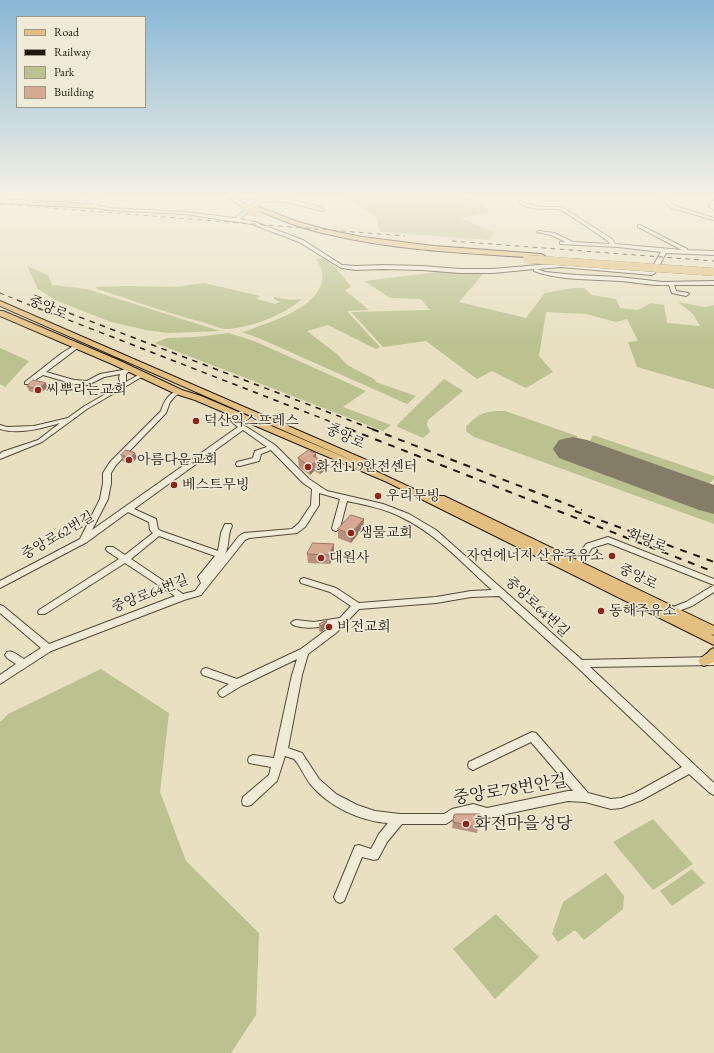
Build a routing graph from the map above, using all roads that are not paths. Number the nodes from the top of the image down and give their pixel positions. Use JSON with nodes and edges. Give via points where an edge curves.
{"nodes":[{"id":1,"x":309,"y":246,"type":"edge"},
{"id":2,"x":389,"y":246,"type":"edge"},
{"id":3,"x":419,"y":246,"type":"edge"},
{"id":4,"x":614,"y":246,"type":"edge"},
{"id":5,"x":677,"y":246,"type":"edge"},
{"id":6,"x":664,"y":251,"type":"junction"},
{"id":7,"x":688,"y":252,"type":"junction"},
{"id":8,"x":714,"y":253,"type":"edge"},
{"id":9,"x":531,"y":268,"type":"junction"},
{"id":10,"x":714,"y":269,"type":"edge"},
{"id":11,"x":714,"y":272,"type":"edge"},
{"id":12,"x":652,"y":273,"type":"junction"},
{"id":13,"x":647,"y":281,"type":"junction"},
{"id":14,"x":714,"y":283,"type":"edge"},
{"id":15,"x":671,"y":284,"type":"junction"},
{"id":16,"x":686,"y":294,"type":"dead end"},
{"id":17,"x":0,"y":304,"type":"edge"},
{"id":18,"x":0,"y":313,"type":"edge"},
{"id":19,"x":77,"y":346,"type":"junction"},
{"id":20,"x":127,"y":371,"type":"junction"},
{"id":21,"x":43,"y":373,"type":"junction"},
{"id":22,"x":142,"y":375,"type":"junction"},
{"id":23,"x":28,"y":383,"type":"edge"},
{"id":24,"x":124,"y":386,"type":"junction"},
{"id":25,"x":179,"y":392,"type":"junction"},
{"id":26,"x":228,"y":413,"type":"junction"},
{"id":27,"x":68,"y":421,"type":"junction"},
{"id":28,"x":0,"y":427,"type":"edge"},
{"id":29,"x":243,"y":427,"type":"junction"},
{"id":30,"x":272,"y":447,"type":"junction"},
{"id":31,"x":0,"y":457,"type":"edge"},
{"id":32,"x":240,"y":464,"type":"dead end"},
{"id":33,"x":316,"y":487,"type":"junction"},
{"id":34,"x":344,"y":498,"type":"junction"},
{"id":35,"x":128,"y":509,"type":"junction"},
{"id":36,"x":228,"y":526,"type":"dead end"},
{"id":37,"x":336,"y":528,"type":"dead end"},
{"id":38,"x":158,"y":533,"type":"junction"},
{"id":39,"x":84,"y":540,"type":"junction"},
{"id":40,"x":110,"y":549,"type":"dead end"},
{"id":41,"x":220,"y":555,"type":"junction"},
{"id":42,"x":124,"y":560,"type":"junction"},
{"id":43,"x":578,"y":564,"type":"junction"},
{"id":44,"x":304,"y":581,"type":"dead end"},
{"id":45,"x":714,"y":582,"type":"edge"},
{"id":46,"x":206,"y":583,"type":"junction"},
{"id":47,"x":0,"y":585,"type":"edge"},
{"id":48,"x":714,"y":588,"type":"edge"},
{"id":49,"x":502,"y":593,"type":"junction"},
{"id":50,"x":182,"y":597,"type":"junction"},
{"id":51,"x":357,"y":606,"type":"junction"},
{"id":52,"x":0,"y":608,"type":"edge"},
{"id":53,"x":673,"y":610,"type":"junction"},
{"id":54,"x":42,"y":612,"type":"dead end"},
{"id":55,"x":341,"y":622,"type":"junction"},
{"id":56,"x":296,"y":623,"type":"dead end"},
{"id":57,"x":711,"y":636,"type":"edge"},
{"id":58,"x":48,"y":648,"type":"junction"},
{"id":59,"x":714,"y":648,"type":"edge"},
{"id":60,"x":304,"y":652,"type":"junction"},
{"id":61,"x":714,"y":652,"type":"edge"},
{"id":62,"x":10,"y":654,"type":"dead end"},
{"id":63,"x":709,"y":661,"type":"edge"},
{"id":64,"x":23,"y":664,"type":"junction"},
{"id":65,"x":580,"y":664,"type":"junction"},
{"id":66,"x":206,"y":672,"type":"dead end"},
{"id":67,"x":0,"y":680,"type":"edge"},
{"id":68,"x":238,"y":683,"type":"junction"},
{"id":69,"x":223,"y":693,"type":"dead end"},
{"id":70,"x":282,"y":750,"type":"junction"},
{"id":71,"x":253,"y":760,"type":"dead end"},
{"id":72,"x":277,"y":763,"type":"junction"},
{"id":73,"x":473,"y":765,"type":"dead end"},
{"id":74,"x":690,"y":768,"type":"junction"},
{"id":75,"x":714,"y":790,"type":"edge"},
{"id":76,"x":585,"y":797,"type":"junction"},
{"id":77,"x":247,"y":801,"type":"dead end"},
{"id":78,"x":399,"y":819,"type":"junction"},
{"id":79,"x":340,"y":897,"type":"dead end"}],
"edges":[{"from":1,"to":9,"type":"street","via":[[341,266],[356,268],[460,271]]},
{"from":2,"to":11,"type":"highway","bridge":true},
{"from":3,"to":10,"type":"highway"},
{"from":4,"to":6,"type":"street"},
{"from":5,"to":7,"type":"street"},
{"from":6,"to":7,"type":"street"},
{"from":6,"to":12,"type":"street"},
{"from":7,"to":8,"type":"street"},
{"from":9,"to":12,"type":"street","via":[[561,265]]},
{"from":9,"to":13,"type":"street","via":[[544,273],[576,277]]},
{"from":12,"to":13,"type":"street"},
{"from":13,"to":15,"type":"street"},
{"from":14,"to":15,"type":"street"},
{"from":15,"to":16,"type":"street","via":[[674,292]]},
{"from":17,"to":43,"type":"main road","name":"중앙로","via":[[391,474]]},
{"from":18,"to":19,"type":"main road","name":"중앙로"},
{"from":19,"to":20,"type":"main road","name":"중앙로"},
{"from":19,"to":21,"type":"street"},
{"from":20,"to":21,"type":"street","via":[[102,375],[88,383],[74,382]]},
{"from":20,"to":22,"type":"main road","name":"중앙로"},
{"from":20,"to":24,"type":"street","via":[[122,377]]},
{"from":21,"to":23,"type":"street"},
{"from":22,"to":24,"type":"street"},
{"from":22,"to":25,"type":"main road","name":"중앙로"},
{"from":24,"to":27,"type":"street","via":[[85,408]]},
{"from":25,"to":26,"type":"main road","name":"중앙로"},
{"from":25,"to":39,"type":"street","via":[[173,395],[159,418],[107,473],[108,483],[104,499]]},
{"from":26,"to":29,"type":"street","name":"중앙로64번길"},
{"from":26,"to":57,"type":"main road","name":"중앙로","via":[[390,480]]},
{"from":27,"to":28,"type":"street","via":[[34,428]]},
{"from":27,"to":31,"type":"street","via":[[40,442]]},
{"from":29,"to":30,"type":"street","name":"중앙로64번길"},
{"from":29,"to":35,"type":"street","name":"중앙로62번길"},
{"from":30,"to":32,"type":"street","via":[[258,453],[256,459]]},
{"from":30,"to":33,"type":"street","name":"중앙로64번길","via":[[306,481]]},
{"from":33,"to":34,"type":"street","name":"중앙로64번길","via":[[324,493]]},
{"from":33,"to":46,"type":"street","name":"중앙로64번길","via":[[315,505],[302,525],[294,531],[247,535],[242,538]]},
{"from":34,"to":37,"type":"street"},
{"from":34,"to":49,"type":"street","name":"중앙로64번길","via":[[380,506],[406,516],[433,532]]},
{"from":35,"to":38,"type":"street","via":[[153,521],[154,530]]},
{"from":35,"to":39,"type":"street","name":"중앙로62번길"},
{"from":36,"to":41,"type":"street","via":[[225,530],[225,548]]},
{"from":38,"to":41,"type":"street"},
{"from":38,"to":42,"type":"street"},
{"from":39,"to":47,"type":"street","name":"중앙로62번길"},
{"from":40,"to":42,"type":"street"},
{"from":41,"to":46,"type":"street","via":[[202,577]]},
{"from":42,"to":50,"type":"street"},
{"from":42,"to":54,"type":"street"},
{"from":43,"to":45,"type":"street","name":"화랑로","via":[[589,546],[608,540]]},
{"from":43,"to":53,"type":"main road","name":"중앙로"},
{"from":44,"to":51,"type":"street","via":[[333,590]]},
{"from":46,"to":50,"type":"street","name":"중앙로64번길","via":[[198,593]]},
{"from":48,"to":53,"type":"street","via":[[689,604]]},
{"from":49,"to":51,"type":"street"},
{"from":49,"to":65,"type":"street","name":"중앙로64번길"},
{"from":50,"to":58,"type":"street","name":"중앙로64번길"},
{"from":51,"to":55,"type":"street"},
{"from":52,"to":58,"type":"street"},
{"from":53,"to":57,"type":"main road","name":"중앙로"},
{"from":55,"to":56,"type":"street","via":[[314,625]]},
{"from":55,"to":60,"type":"street"},
{"from":57,"to":59,"type":"main road"},
{"from":58,"to":64,"type":"street","name":"중앙로64번길"},
{"from":60,"to":68,"type":"street"},
{"from":60,"to":70,"type":"street"},
{"from":61,"to":63,"type":"main road"},
{"from":62,"to":64,"type":"street"},
{"from":63,"to":65,"type":"street"},
{"from":64,"to":67,"type":"street","name":"중앙로64번길"},
{"from":65,"to":74,"type":"street","name":"중앙로64번길"},
{"from":66,"to":68,"type":"street"},
{"from":68,"to":69,"type":"street"},
{"from":70,"to":72,"type":"street"},
{"from":70,"to":78,"type":"street","name":"중앙로78번안길","via":[[298,756],[310,775],[325,791],[351,808],[371,816]]},
{"from":71,"to":72,"type":"street"},
{"from":72,"to":77,"type":"street","via":[[273,778]]},
{"from":73,"to":76,"type":"street","via":[[532,736]]},
{"from":74,"to":75,"type":"street","name":"중앙로64번길"},
{"from":74,"to":76,"type":"street","name":"중앙로78번안길","via":[[638,797],[621,803],[611,804]]},
{"from":76,"to":78,"type":"street","name":"중앙로78번안길","via":[[568,796],[487,813],[473,809],[452,814],[446,819]]},
{"from":78,"to":79,"type":"street","via":[[383,838],[374,855],[359,850]]}]}
